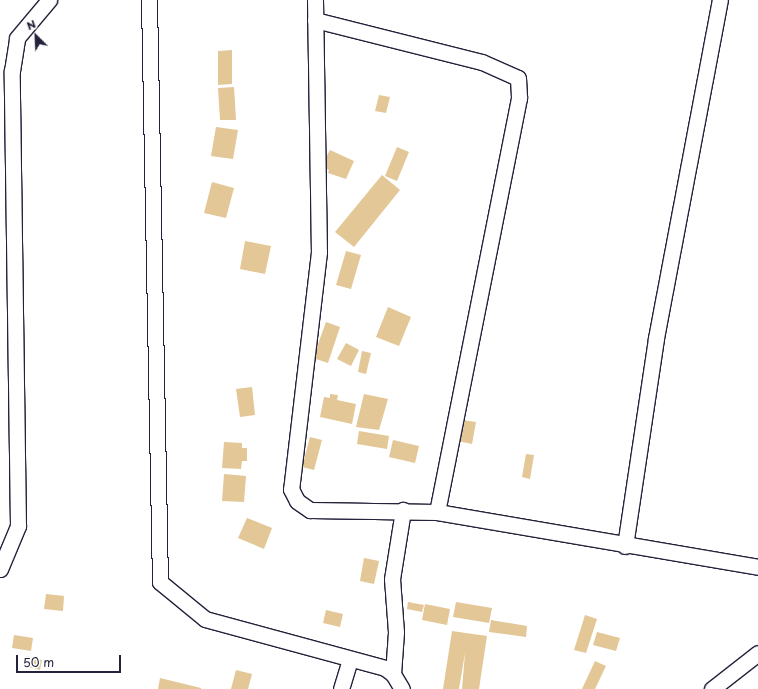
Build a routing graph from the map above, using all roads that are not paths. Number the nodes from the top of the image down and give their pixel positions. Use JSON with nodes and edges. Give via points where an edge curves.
{"nodes":[{"id":1,"x":49,"y":0,"type":"edge"},
{"id":2,"x":149,"y":0,"type":"edge"},
{"id":3,"x":315,"y":0,"type":"edge"},
{"id":4,"x":720,"y":0,"type":"edge"},
{"id":5,"x":315,"y":20,"type":"junction"},
{"id":6,"x":403,"y":510,"type":"junction"},
{"id":7,"x":437,"y":512,"type":"junction"},
{"id":8,"x":625,"y":546,"type":"junction"},
{"id":9,"x":758,"y":567,"type":"edge"},
{"id":10,"x":0,"y":569,"type":"edge"},
{"id":11,"x":758,"y":653,"type":"edge"},
{"id":12,"x":350,"y":660,"type":"junction"},
{"id":13,"x":393,"y":674,"type":"junction"},
{"id":14,"x":341,"y":689,"type":"edge"},
{"id":15,"x":402,"y":689,"type":"edge"},
{"id":16,"x":712,"y":689,"type":"edge"}],
"edges":[{"from":1,"to":10,"type":"street","via":[[17,38],[12,71],[18,526]]},
{"from":2,"to":12,"type":"street","via":[[160,582],[205,618]]},
{"from":3,"to":5,"type":"street"},
{"from":4,"to":8,"type":"street","via":[[656,338]]},
{"from":5,"to":6,"type":"street","via":[[319,252],[291,489],[297,501],[310,510]]},
{"from":5,"to":7,"type":"street","via":[[482,62],[518,78],[519,98]]},
{"from":6,"to":7,"type":"street"},
{"from":6,"to":13,"type":"street","via":[[392,579],[396,632]]},
{"from":7,"to":8,"type":"street"},
{"from":8,"to":9,"type":"street"},
{"from":11,"to":16,"type":"street"},
{"from":12,"to":13,"type":"street","via":[[385,668]]},
{"from":12,"to":14,"type":"street"},
{"from":13,"to":15,"type":"street"}]}
